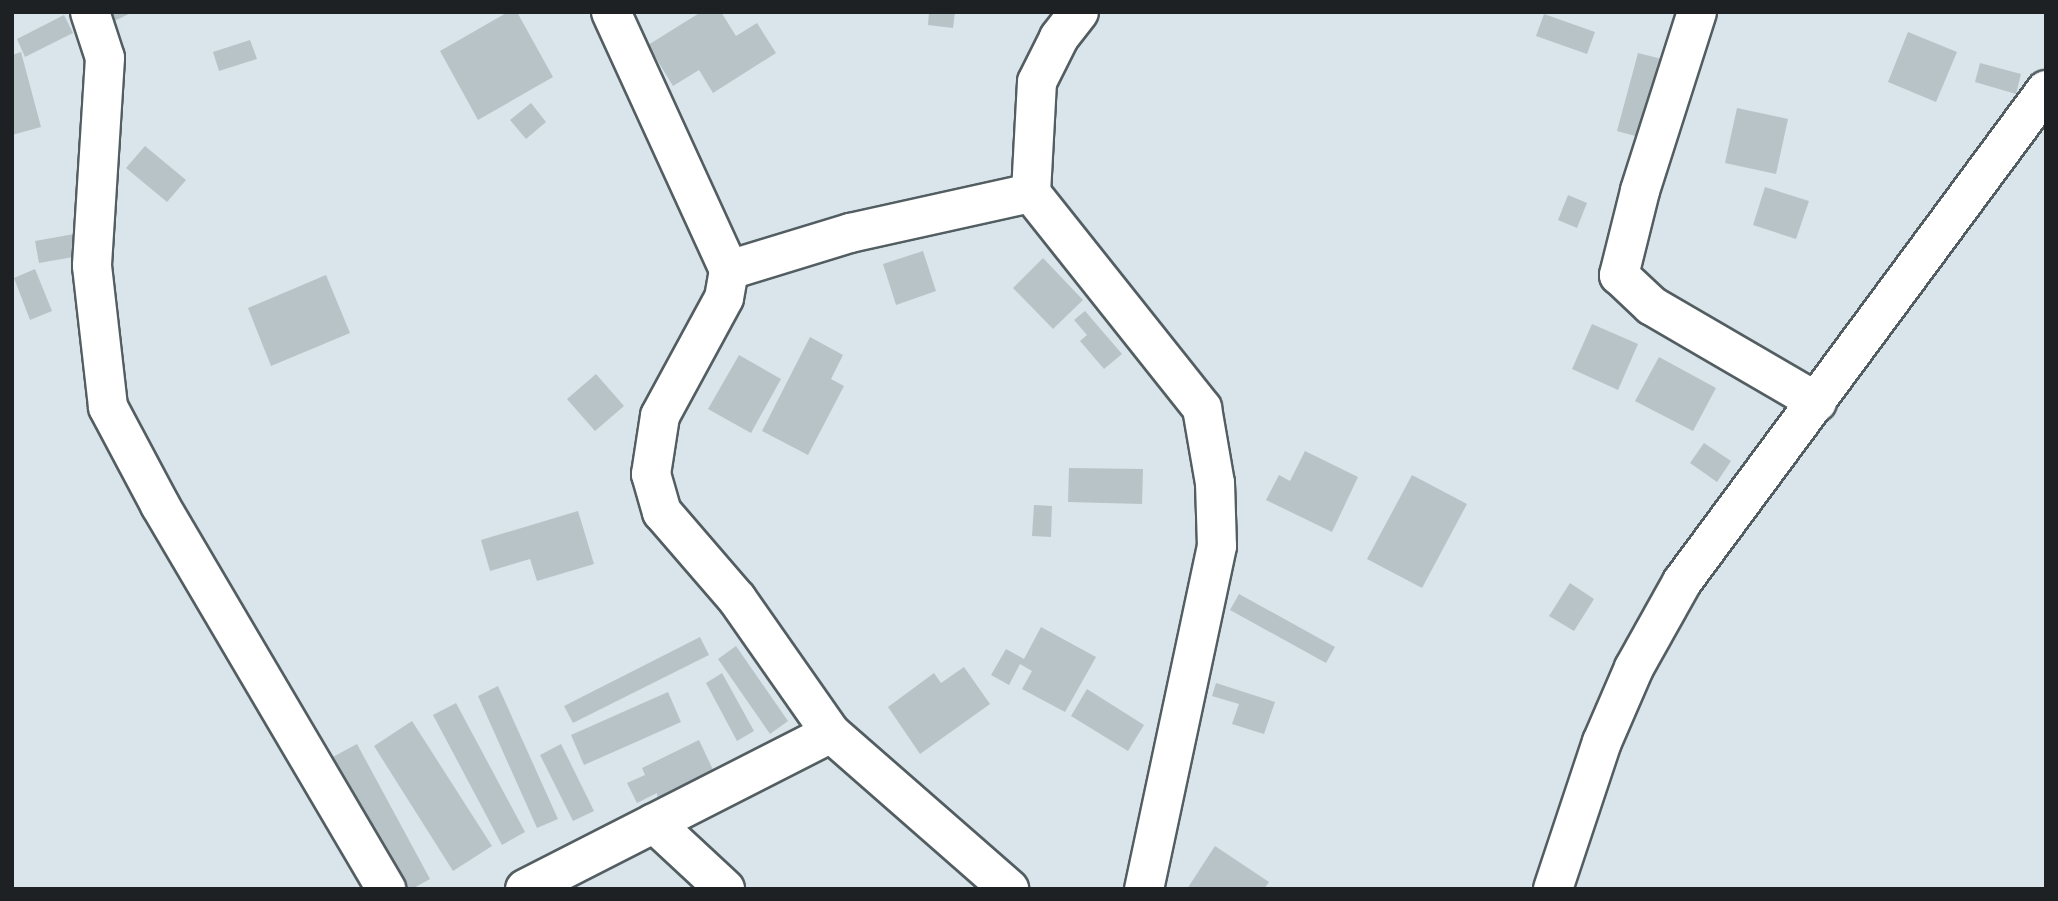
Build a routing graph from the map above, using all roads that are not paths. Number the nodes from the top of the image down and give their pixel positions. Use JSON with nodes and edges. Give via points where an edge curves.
{"nodes":[{"id":1,"x":90,"y":12,"type":"edge"},
{"id":2,"x":611,"y":12,"type":"edge"},
{"id":3,"x":1079,"y":12,"type":"edge"},
{"id":4,"x":1697,"y":12,"type":"edge"},
{"id":5,"x":2046,"y":90,"type":"edge"},
{"id":6,"x":1031,"y":193,"type":"junction"},
{"id":7,"x":729,"y":270,"type":"junction"},
{"id":8,"x":1817,"y":402,"type":"junction"},
{"id":9,"x":831,"y":733,"type":"junction"},
{"id":10,"x":654,"y":823,"type":"junction"},
{"id":11,"x":386,"y":889,"type":"edge"},
{"id":12,"x":525,"y":889,"type":"edge"},
{"id":13,"x":725,"y":889,"type":"edge"},
{"id":14,"x":1009,"y":889,"type":"edge"},
{"id":15,"x":1144,"y":889,"type":"edge"},
{"id":16,"x":1553,"y":889,"type":"edge"}],
"edges":[{"from":1,"to":11,"type":"street","via":[[105,58],[92,266],[108,407],[160,505]]},
{"from":2,"to":7,"type":"street"},
{"from":3,"to":6,"type":"street","via":[[1059,38],[1037,82]]},
{"from":4,"to":8,"type":"street","via":[[1640,191],[1619,275],[1652,306]]},
{"from":5,"to":8,"type":"street"},
{"from":6,"to":7,"type":"street","via":[[850,233]]},
{"from":6,"to":15,"type":"street","via":[[1202,408],[1215,483],[1217,546]]},
{"from":7,"to":9,"type":"street","via":[[724,298],[660,416],[652,474],[662,512],[737,599]]},
{"from":8,"to":16,"type":"street","via":[[1682,582],[1634,668],[1602,742]]},
{"from":9,"to":10,"type":"street"},
{"from":9,"to":14,"type":"street"},
{"from":10,"to":12,"type":"street"},
{"from":10,"to":13,"type":"street"}]}
